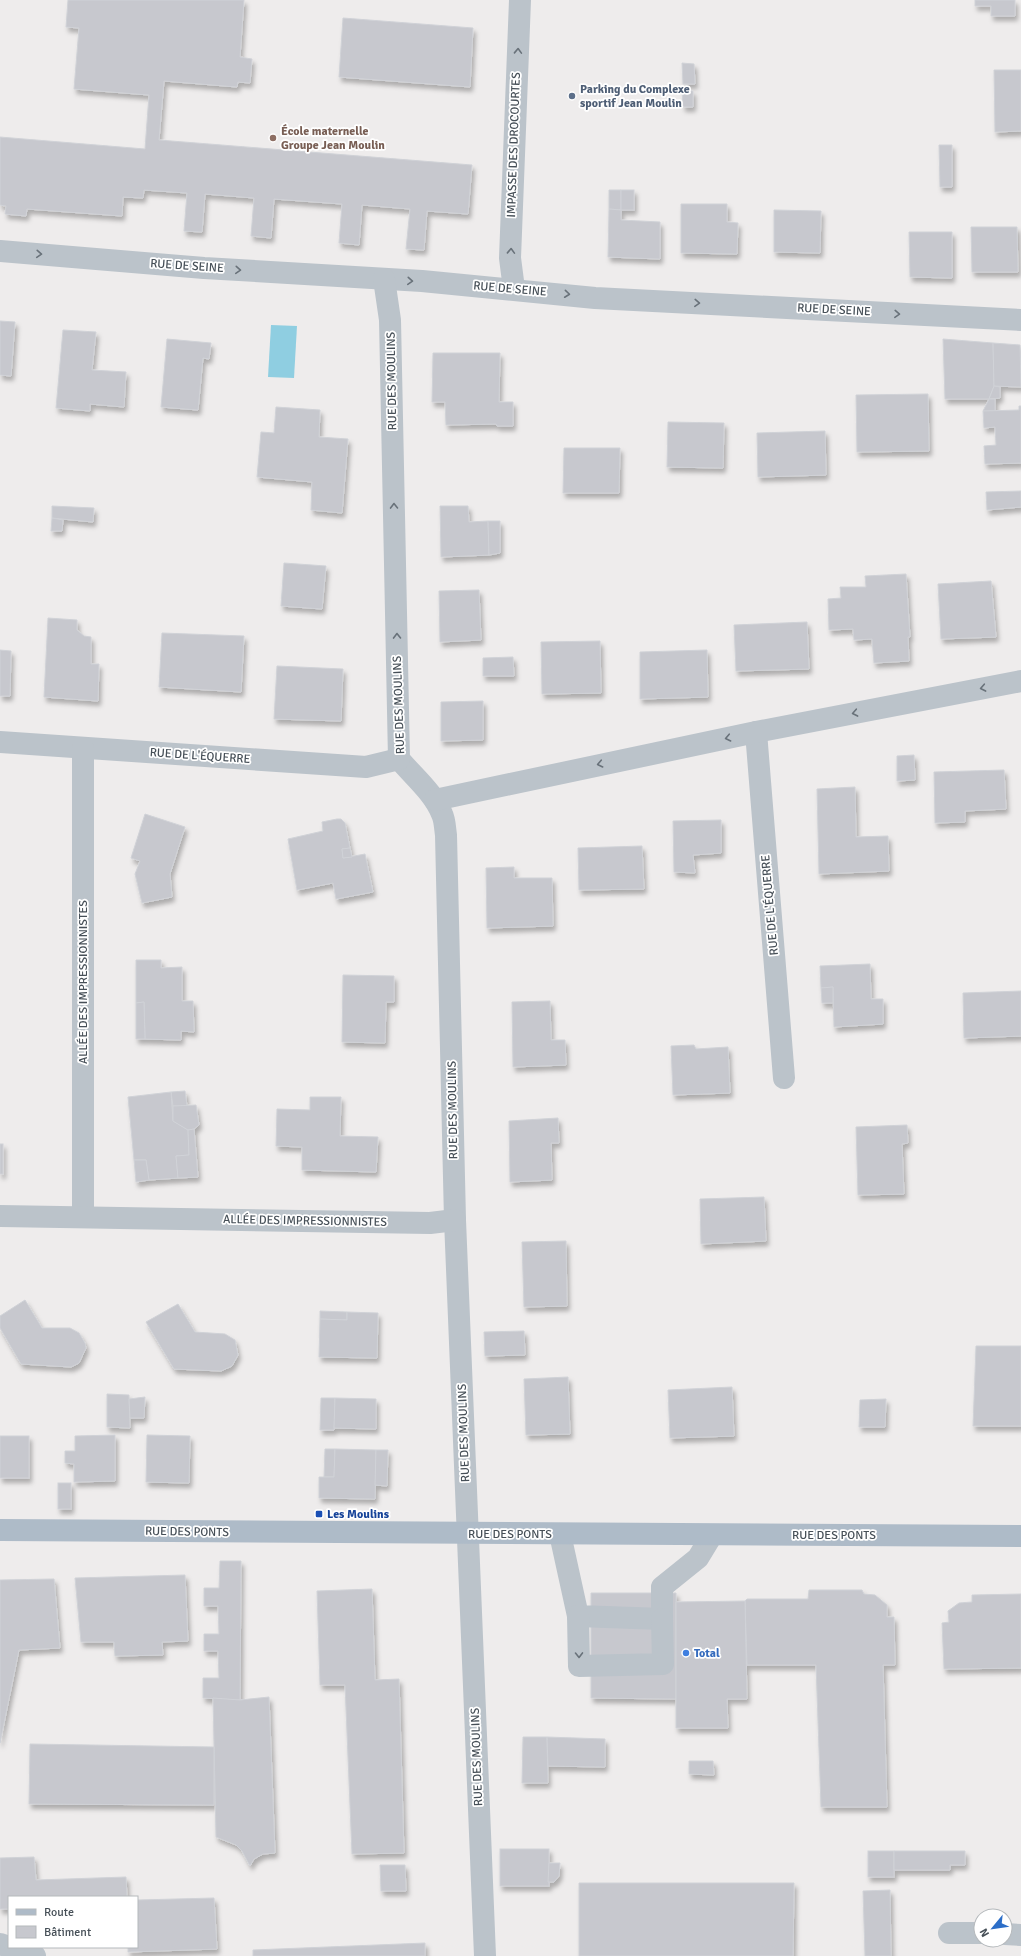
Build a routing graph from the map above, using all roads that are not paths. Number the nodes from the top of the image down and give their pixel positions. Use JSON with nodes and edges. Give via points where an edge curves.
{"nodes":[{"id":1,"x":520,"y":0,"type":"edge"},
{"id":2,"x":0,"y":251,"type":"edge"},
{"id":3,"x":384,"y":279,"type":"junction"},
{"id":4,"x":514,"y":290,"type":"junction"},
{"id":5,"x":1021,"y":320,"type":"edge"},
{"id":6,"x":1021,"y":681,"type":"edge"},
{"id":7,"x":756,"y":732,"type":"junction"},
{"id":8,"x":0,"y":742,"type":"edge"},
{"id":9,"x":83,"y":748,"type":"junction"},
{"id":10,"x":399,"y":759,"type":"junction"},
{"id":11,"x":436,"y":800,"type":"junction"},
{"id":12,"x":784,"y":1078,"type":"dead end"},
{"id":13,"x":0,"y":1216,"type":"edge"},
{"id":14,"x":83,"y":1217,"type":"junction"},
{"id":15,"x":455,"y":1220,"type":"junction"},
{"id":16,"x":0,"y":1530,"type":"edge"},
{"id":17,"x":469,"y":1534,"type":"junction"},
{"id":18,"x":560,"y":1534,"type":"junction"},
{"id":19,"x":712,"y":1535,"type":"junction"},
{"id":20,"x":1021,"y":1536,"type":"edge"},
{"id":21,"x":578,"y":1616,"type":"junction"},
{"id":22,"x":662,"y":1619,"type":"junction"},
{"id":23,"x":949,"y":1932,"type":"dead end"},
{"id":24,"x":973,"y":1933,"type":"edge"},
{"id":25,"x":12,"y":1948,"type":"edge"},
{"id":26,"x":35,"y":1956,"type":"edge"},
{"id":27,"x":485,"y":1956,"type":"edge"}],
"edges":[{"from":4,"to":1,"type":"street","name":"IMPASSE DES DROCOURTES","one_way":true,"via":[[510,258]]},
{"from":2,"to":3,"type":"street","name":"RUE DE SEINE","one_way":true,"via":[[204,268]]},
{"from":3,"to":4,"type":"street","name":"RUE DE SEINE","one_way":true},
{"from":10,"to":3,"type":"street","name":"RUE DES MOULINS","one_way":true,"via":[[390,320]]},
{"from":4,"to":5,"type":"street","name":"RUE DE SEINE","one_way":true,"via":[[595,298]]},
{"from":6,"to":7,"type":"street","one_way":true},
{"from":7,"to":11,"type":"street","one_way":true},
{"from":7,"to":12,"type":"street","name":"RUE DE L'ÉQUERRE"},
{"from":8,"to":9,"type":"street","name":"RUE DE L'ÉQUERRE"},
{"from":9,"to":10,"type":"street","name":"RUE DE L'ÉQUERRE","via":[[366,767]]},
{"from":9,"to":14,"type":"street","name":"ALLÉE DES IMPRESSIONNISTES"},
{"from":10,"to":11,"type":"street","name":"RUE DES MOULINS"},
{"from":11,"to":15,"type":"street","name":"RUE DES MOULINS","via":[[443,814],[446,836]]},
{"from":13,"to":14,"type":"street","name":"ALLÉE DES IMPRESSIONNISTES"},
{"from":14,"to":15,"type":"street","name":"ALLÉE DES IMPRESSIONNISTES","via":[[430,1223]]},
{"from":15,"to":17,"type":"street","name":"RUE DES MOULINS"},
{"from":16,"to":17,"type":"main road","name":"RUE DES PONTS"},
{"from":17,"to":18,"type":"main road","name":"RUE DES PONTS"},
{"from":17,"to":27,"type":"street","name":"RUE DES MOULINS"},
{"from":18,"to":19,"type":"main road","name":"RUE DES PONTS"},
{"from":18,"to":21,"type":"street"},
{"from":19,"to":20,"type":"main road","name":"RUE DES PONTS"},
{"from":19,"to":22,"type":"street","via":[[698,1558],[662,1587]]},
{"from":21,"to":22,"type":"street"},
{"from":21,"to":22,"type":"street","one_way":true,"via":[[579,1666],[663,1664]]},
{"from":23,"to":24,"type":"street"},
{"from":25,"to":26,"type":"street"}]}
